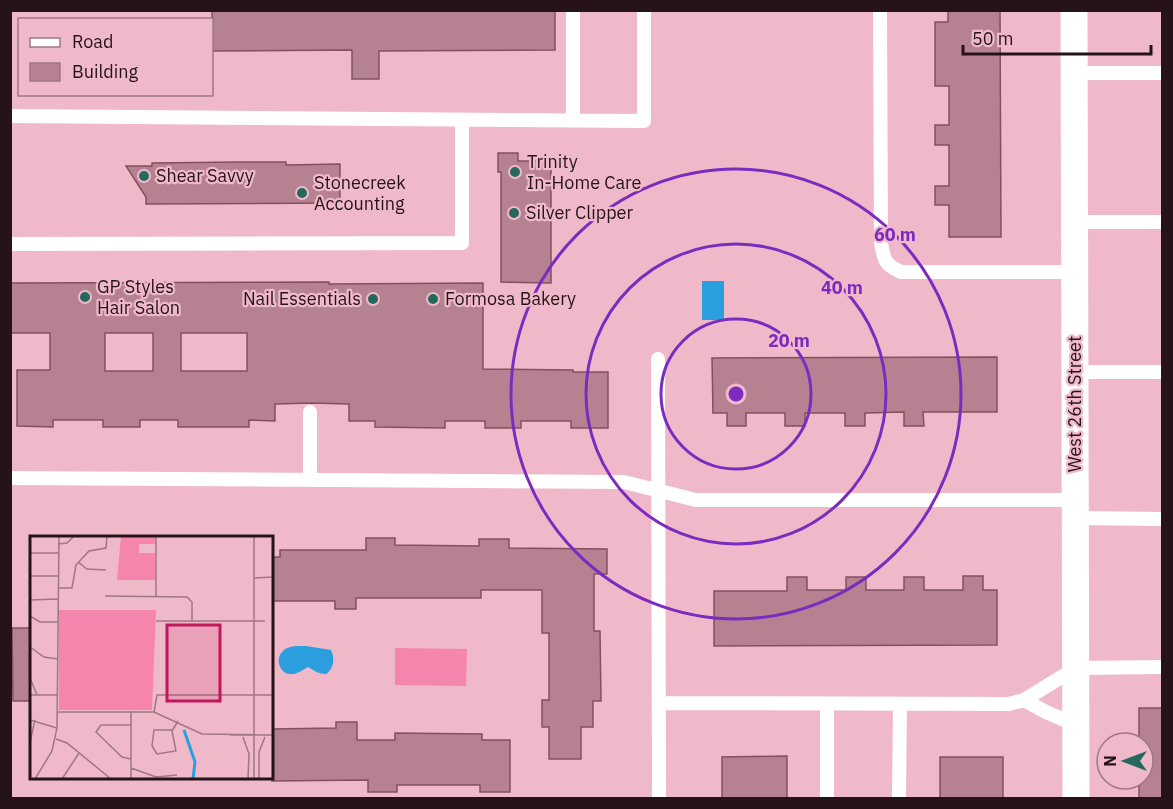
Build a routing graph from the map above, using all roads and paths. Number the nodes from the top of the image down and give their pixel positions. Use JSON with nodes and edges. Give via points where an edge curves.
{"nodes":[{"id":1,"x":573,"y":10,"type":"edge"},
{"id":2,"x":644,"y":10,"type":"edge"},
{"id":3,"x":880,"y":10,"type":"edge"},
{"id":4,"x":1074,"y":10,"type":"edge"},
{"id":5,"x":1074,"y":73,"type":"junction"},
{"id":6,"x":1162,"y":73,"type":"edge"},
{"id":7,"x":10,"y":117,"type":"edge"},
{"id":8,"x":462,"y":120,"type":"junction"},
{"id":9,"x":573,"y":120,"type":"junction"},
{"id":10,"x":1075,"y":222,"type":"junction"},
{"id":11,"x":1162,"y":222,"type":"edge"},
{"id":12,"x":10,"y":244,"type":"edge"},
{"id":13,"x":1075,"y":272,"type":"junction"},
{"id":14,"x":658,"y":359,"type":"dead end"},
{"id":15,"x":1075,"y":372,"type":"junction"},
{"id":16,"x":1162,"y":372,"type":"edge"},
{"id":17,"x":310,"y":412,"type":"dead end"},
{"id":18,"x":10,"y":477,"type":"edge"},
{"id":19,"x":310,"y":480,"type":"junction"},
{"id":20,"x":659,"y":491,"type":"junction"},
{"id":21,"x":1076,"y":509,"type":"junction"},
{"id":22,"x":1162,"y":519,"type":"edge"},
{"id":23,"x":1162,"y":667,"type":"edge"},
{"id":24,"x":1076,"y":668,"type":"junction"},
{"id":25,"x":1024,"y":700,"type":"junction"},
{"id":26,"x":659,"y":703,"type":"junction"},
{"id":27,"x":827,"y":704,"type":"junction"},
{"id":28,"x":900,"y":704,"type":"junction"},
{"id":29,"x":1076,"y":725,"type":"junction"},
{"id":30,"x":659,"y":798,"type":"edge"},
{"id":31,"x":827,"y":798,"type":"edge"},
{"id":32,"x":899,"y":798,"type":"edge"},
{"id":33,"x":1076,"y":798,"type":"edge"}],
"edges":[{"from":1,"to":9,"type":"lane"},
{"from":2,"to":9,"type":"lane","via":[[644,121]]},
{"from":3,"to":13,"type":"lane","via":[[884,259],[901,272]]},
{"from":4,"to":5,"type":"street","name":"West 26th Street"},
{"from":5,"to":6,"type":"lane"},
{"from":5,"to":10,"type":"street","name":"West 26th Street"},
{"from":7,"to":8,"type":"lane"},
{"from":8,"to":9,"type":"lane"},
{"from":8,"to":12,"type":"lane","via":[[462,243]]},
{"from":10,"to":11,"type":"lane"},
{"from":10,"to":13,"type":"street","name":"West 26th Street"},
{"from":13,"to":15,"type":"street","name":"West 26th Street"},
{"from":14,"to":20,"type":"lane"},
{"from":15,"to":16,"type":"lane"},
{"from":15,"to":21,"type":"street","name":"West 26th Street"},
{"from":17,"to":19,"type":"lane"},
{"from":18,"to":19,"type":"lane"},
{"from":19,"to":20,"type":"lane","via":[[624,482]]},
{"from":20,"to":21,"type":"lane","via":[[696,500]]},
{"from":20,"to":26,"type":"lane"},
{"from":21,"to":22,"type":"lane"},
{"from":21,"to":24,"type":"street","name":"West 26th Street"},
{"from":23,"to":24,"type":"lane"},
{"from":24,"to":25,"type":"lane"},
{"from":24,"to":29,"type":"street","name":"West 26th Street"},
{"from":25,"to":28,"type":"lane","via":[[1009,704]]},
{"from":25,"to":29,"type":"lane"},
{"from":26,"to":27,"type":"lane"},
{"from":26,"to":30,"type":"lane"},
{"from":27,"to":28,"type":"lane"},
{"from":27,"to":31,"type":"lane"},
{"from":28,"to":32,"type":"lane"},
{"from":29,"to":33,"type":"street","name":"West 26th Street"}]}
